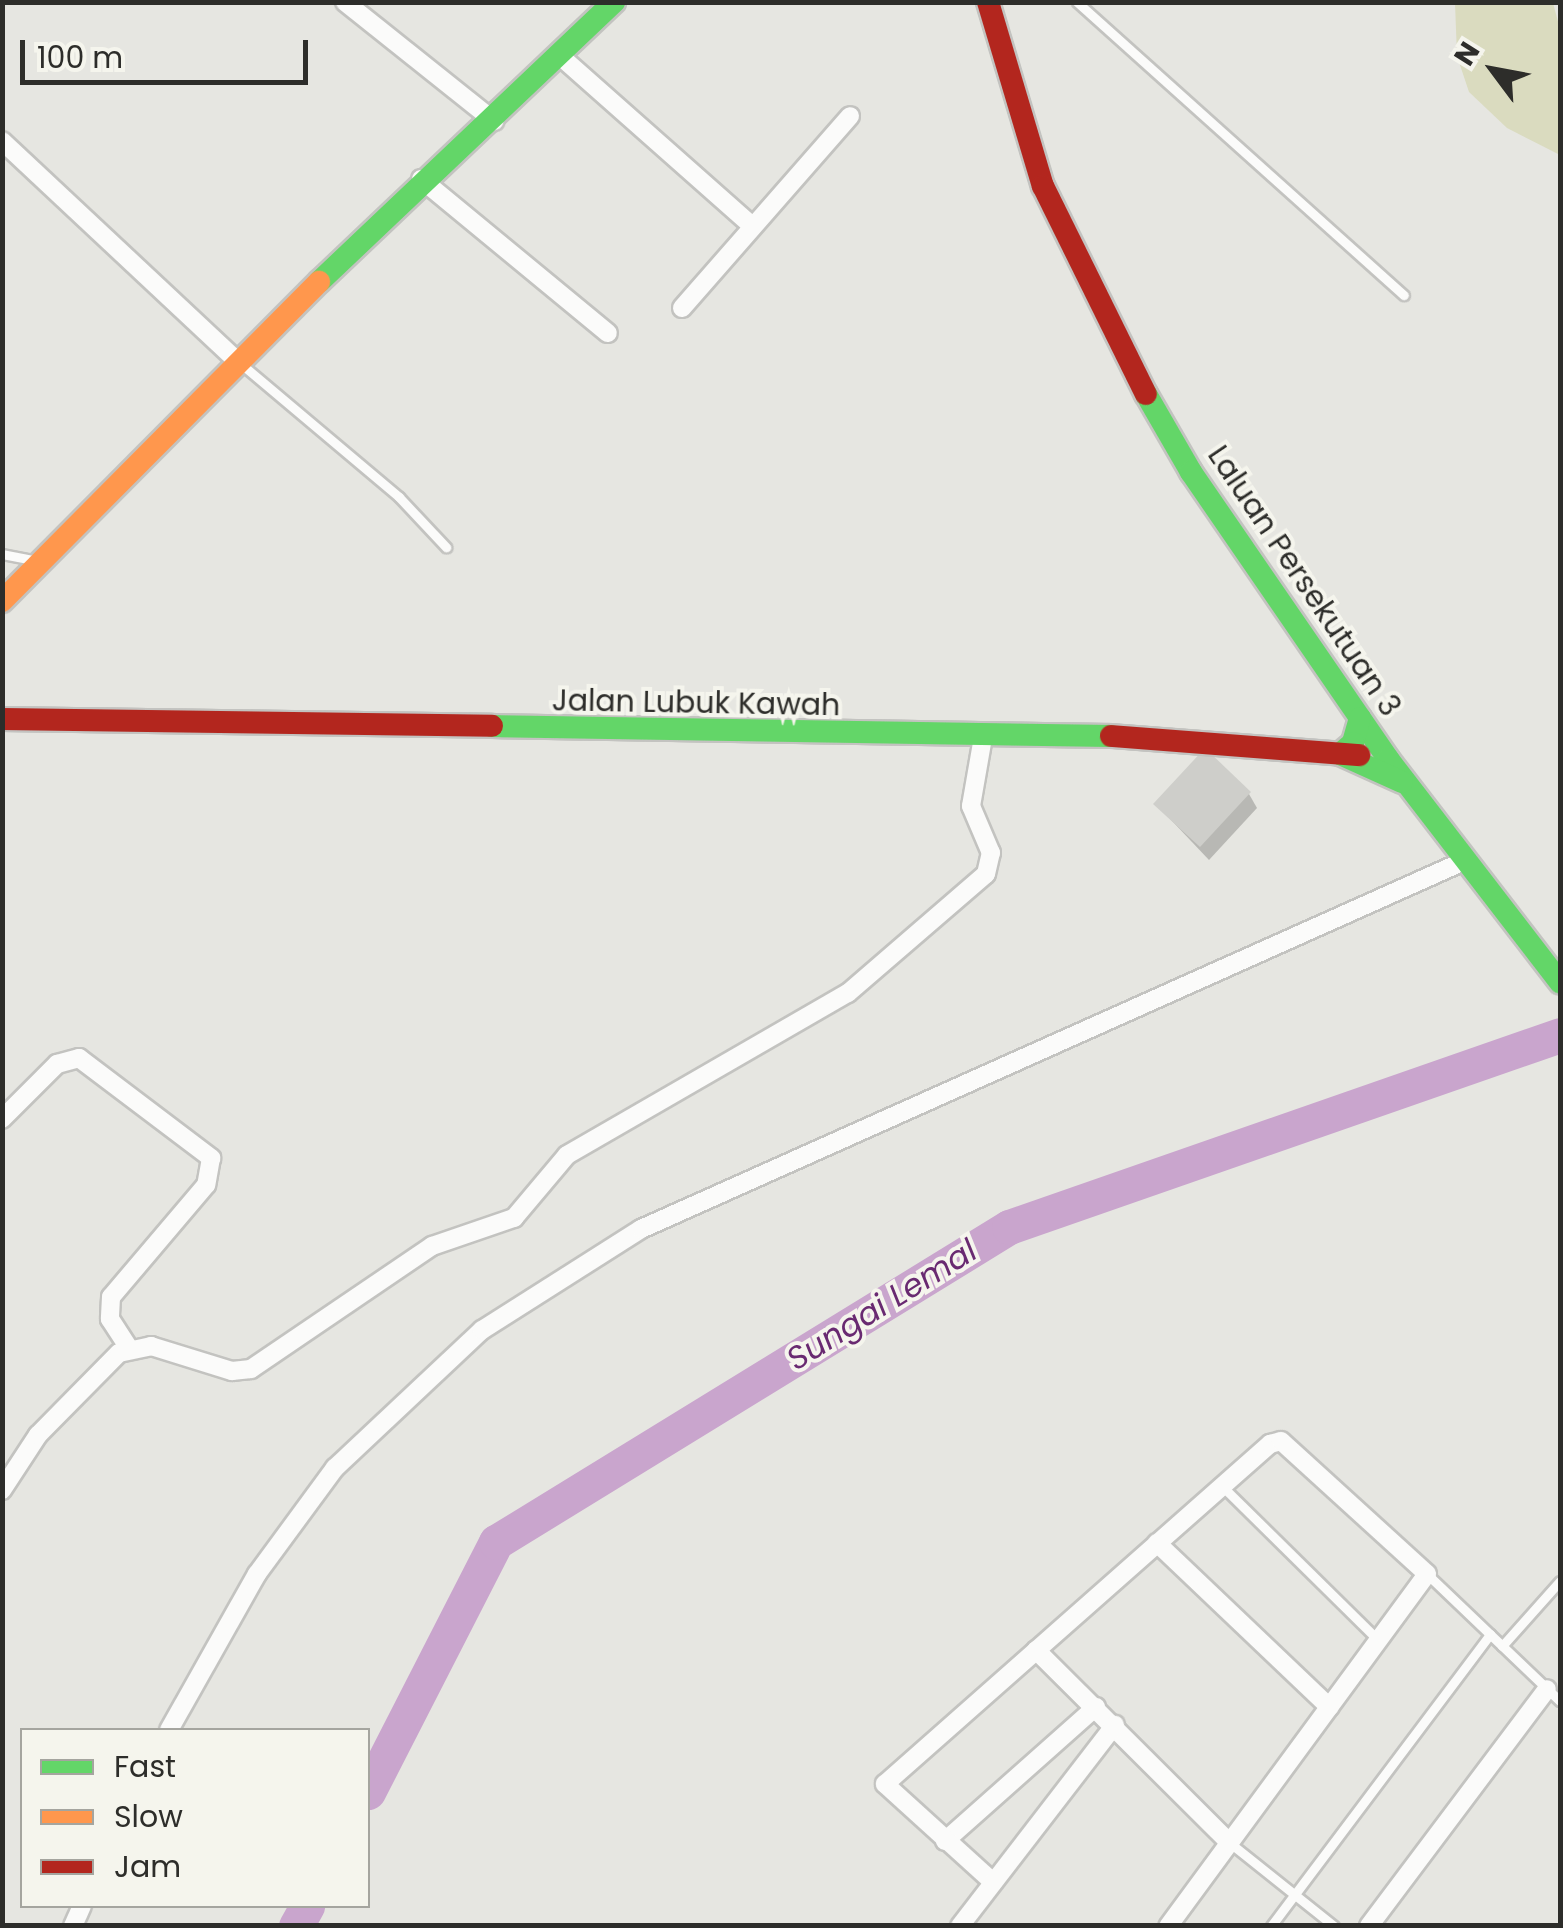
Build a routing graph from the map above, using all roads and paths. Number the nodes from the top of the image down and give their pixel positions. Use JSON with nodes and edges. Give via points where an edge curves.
{"nodes":[{"id":1,"x":345,"y":2,"type":"edge"},
{"id":2,"x":614,"y":2,"type":"edge"},
{"id":3,"x":972,"y":2,"type":"edge"},
{"id":4,"x":988,"y":2,"type":"edge"},
{"id":5,"x":1077,"y":2,"type":"edge"},
{"id":6,"x":559,"y":55,"type":"junction"},
{"id":7,"x":850,"y":116,"type":"dead end"},
{"id":8,"x":494,"y":121,"type":"junction"},
{"id":9,"x":2,"y":141,"type":"edge"},
{"id":10,"x":421,"y":180,"type":"junction"},
{"id":11,"x":1043,"y":186,"type":"junction"},
{"id":12,"x":752,"y":226,"type":"junction"},
{"id":13,"x":1404,"y":295,"type":"dead end"},
{"id":14,"x":682,"y":308,"type":"dead end"},
{"id":15,"x":608,"y":333,"type":"dead end"},
{"id":16,"x":237,"y":361,"type":"junction"},
{"id":17,"x":446,"y":547,"type":"dead end"},
{"id":18,"x":2,"y":554,"type":"edge"},
{"id":19,"x":40,"y":561,"type":"junction"},
{"id":20,"x":2,"y":601,"type":"edge"},
{"id":21,"x":1360,"y":718,"type":"junction"},
{"id":22,"x":2,"y":719,"type":"edge"},
{"id":23,"x":983,"y":737,"type":"junction"},
{"id":24,"x":1340,"y":754,"type":"junction"},
{"id":25,"x":1388,"y":759,"type":"junction"},
{"id":26,"x":1406,"y":784,"type":"junction"},
{"id":27,"x":1464,"y":861,"type":"junction"},
{"id":28,"x":1560,"y":982,"type":"edge"},
{"id":29,"x":2,"y":1119,"type":"edge"},
{"id":30,"x":129,"y":1348,"type":"junction"},
{"id":31,"x":4,"y":1485,"type":"edge"},
{"id":32,"x":1222,"y":1486,"type":"junction"},
{"id":33,"x":1157,"y":1543,"type":"junction"},
{"id":34,"x":1427,"y":1574,"type":"junction"},
{"id":35,"x":1560,"y":1581,"type":"edge"},
{"id":36,"x":1490,"y":1634,"type":"junction"},
{"id":37,"x":1378,"y":1640,"type":"junction"},
{"id":38,"x":1502,"y":1646,"type":"junction"},
{"id":39,"x":1036,"y":1650,"type":"junction"},
{"id":40,"x":1554,"y":1695,"type":"edge"},
{"id":41,"x":1096,"y":1707,"type":"junction"},
{"id":42,"x":1329,"y":1707,"type":"junction"},
{"id":43,"x":1115,"y":1725,"type":"junction"},
{"id":44,"x":170,"y":1728,"type":"edge"},
{"id":45,"x":945,"y":1841,"type":"junction"},
{"id":46,"x":1229,"y":1842,"type":"junction"},
{"id":47,"x":994,"y":1882,"type":"junction"},
{"id":48,"x":1294,"y":1896,"type":"junction"},
{"id":49,"x":960,"y":1926,"type":"edge"},
{"id":50,"x":1168,"y":1926,"type":"edge"},
{"id":51,"x":1271,"y":1926,"type":"edge"},
{"id":52,"x":1334,"y":1926,"type":"edge"},
{"id":53,"x":1369,"y":1926,"type":"edge"}],
"edges":[{"from":1,"to":8,"type":"street"},
{"from":2,"to":6,"type":"main road"},
{"from":3,"to":11,"type":"main road","name":"Laluan Persekutuan 3","via":[[1026,164]]},
{"from":4,"to":11,"type":"main road","name":"Laluan Persekutuan 3"},
{"from":5,"to":13,"type":"lane"},
{"from":6,"to":8,"type":"main road"},
{"from":6,"to":12,"type":"street"},
{"from":7,"to":12,"type":"street"},
{"from":8,"to":10,"type":"main road"},
{"from":9,"to":16,"type":"street"},
{"from":10,"to":15,"type":"street"},
{"from":10,"to":16,"type":"main road"},
{"from":11,"to":21,"type":"main road","name":"Laluan Persekutuan 3","via":[[1094,302],[1191,472]]},
{"from":12,"to":14,"type":"street"},
{"from":16,"to":17,"type":"lane","via":[[400,497]]},
{"from":16,"to":19,"type":"main road"},
{"from":18,"to":19,"type":"lane"},
{"from":19,"to":20,"type":"main road"},
{"from":21,"to":24,"type":"main road","via":[[1357,736]]},
{"from":21,"to":25,"type":"main road","name":"Laluan Persekutuan 3"},
{"from":22,"to":23,"type":"main road","name":"Jalan Lubuk Kawah"},
{"from":23,"to":24,"type":"main road","name":"Jalan Lubuk Kawah","via":[[1116,736]]},
{"from":23,"to":30,"type":"street","via":[[971,806],[992,854],[986,874],[848,993],[567,1155],[514,1218],[432,1246],[251,1369],[232,1371],[151,1346]]},
{"from":24,"to":25,"type":"main road","name":"Jalan Lubuk Kawah"},
{"from":24,"to":26,"type":"main road"},
{"from":25,"to":26,"type":"main road","name":"Laluan Persekutuan 3"},
{"from":26,"to":27,"type":"main road","name":"Laluan Persekutuan 3"},
{"from":27,"to":28,"type":"main road","name":"Laluan Persekutuan 3"},
{"from":27,"to":44,"type":"street","via":[[641,1230],[482,1330],[391,1409],[326,1480],[257,1574]]},
{"from":29,"to":30,"type":"street","via":[[58,1064],[78,1058],[211,1158],[206,1185],[111,1297],[110,1318]]},
{"from":30,"to":31,"type":"street","via":[[38,1435]]},
{"from":32,"to":33,"type":"street"},
{"from":32,"to":34,"type":"street","via":[[1270,1444],[1291,1444]]},
{"from":32,"to":37,"type":"lane"},
{"from":33,"to":39,"type":"street"},
{"from":33,"to":42,"type":"street"},
{"from":34,"to":36,"type":"lane"},
{"from":34,"to":37,"type":"street"},
{"from":35,"to":38,"type":"lane"},
{"from":36,"to":38,"type":"lane"},
{"from":36,"to":48,"type":"lane"},
{"from":37,"to":42,"type":"street"},
{"from":38,"to":40,"type":"lane"},
{"from":39,"to":41,"type":"street"},
{"from":39,"to":45,"type":"street","via":[[885,1784]]},
{"from":40,"to":53,"type":"street"},
{"from":41,"to":43,"type":"street"},
{"from":41,"to":45,"type":"street"},
{"from":42,"to":46,"type":"street"},
{"from":43,"to":46,"type":"street"},
{"from":43,"to":47,"type":"street"},
{"from":45,"to":47,"type":"street"},
{"from":46,"to":48,"type":"lane"},
{"from":46,"to":50,"type":"street"},
{"from":47,"to":49,"type":"street"},
{"from":48,"to":51,"type":"lane"},
{"from":48,"to":52,"type":"lane"}]}
